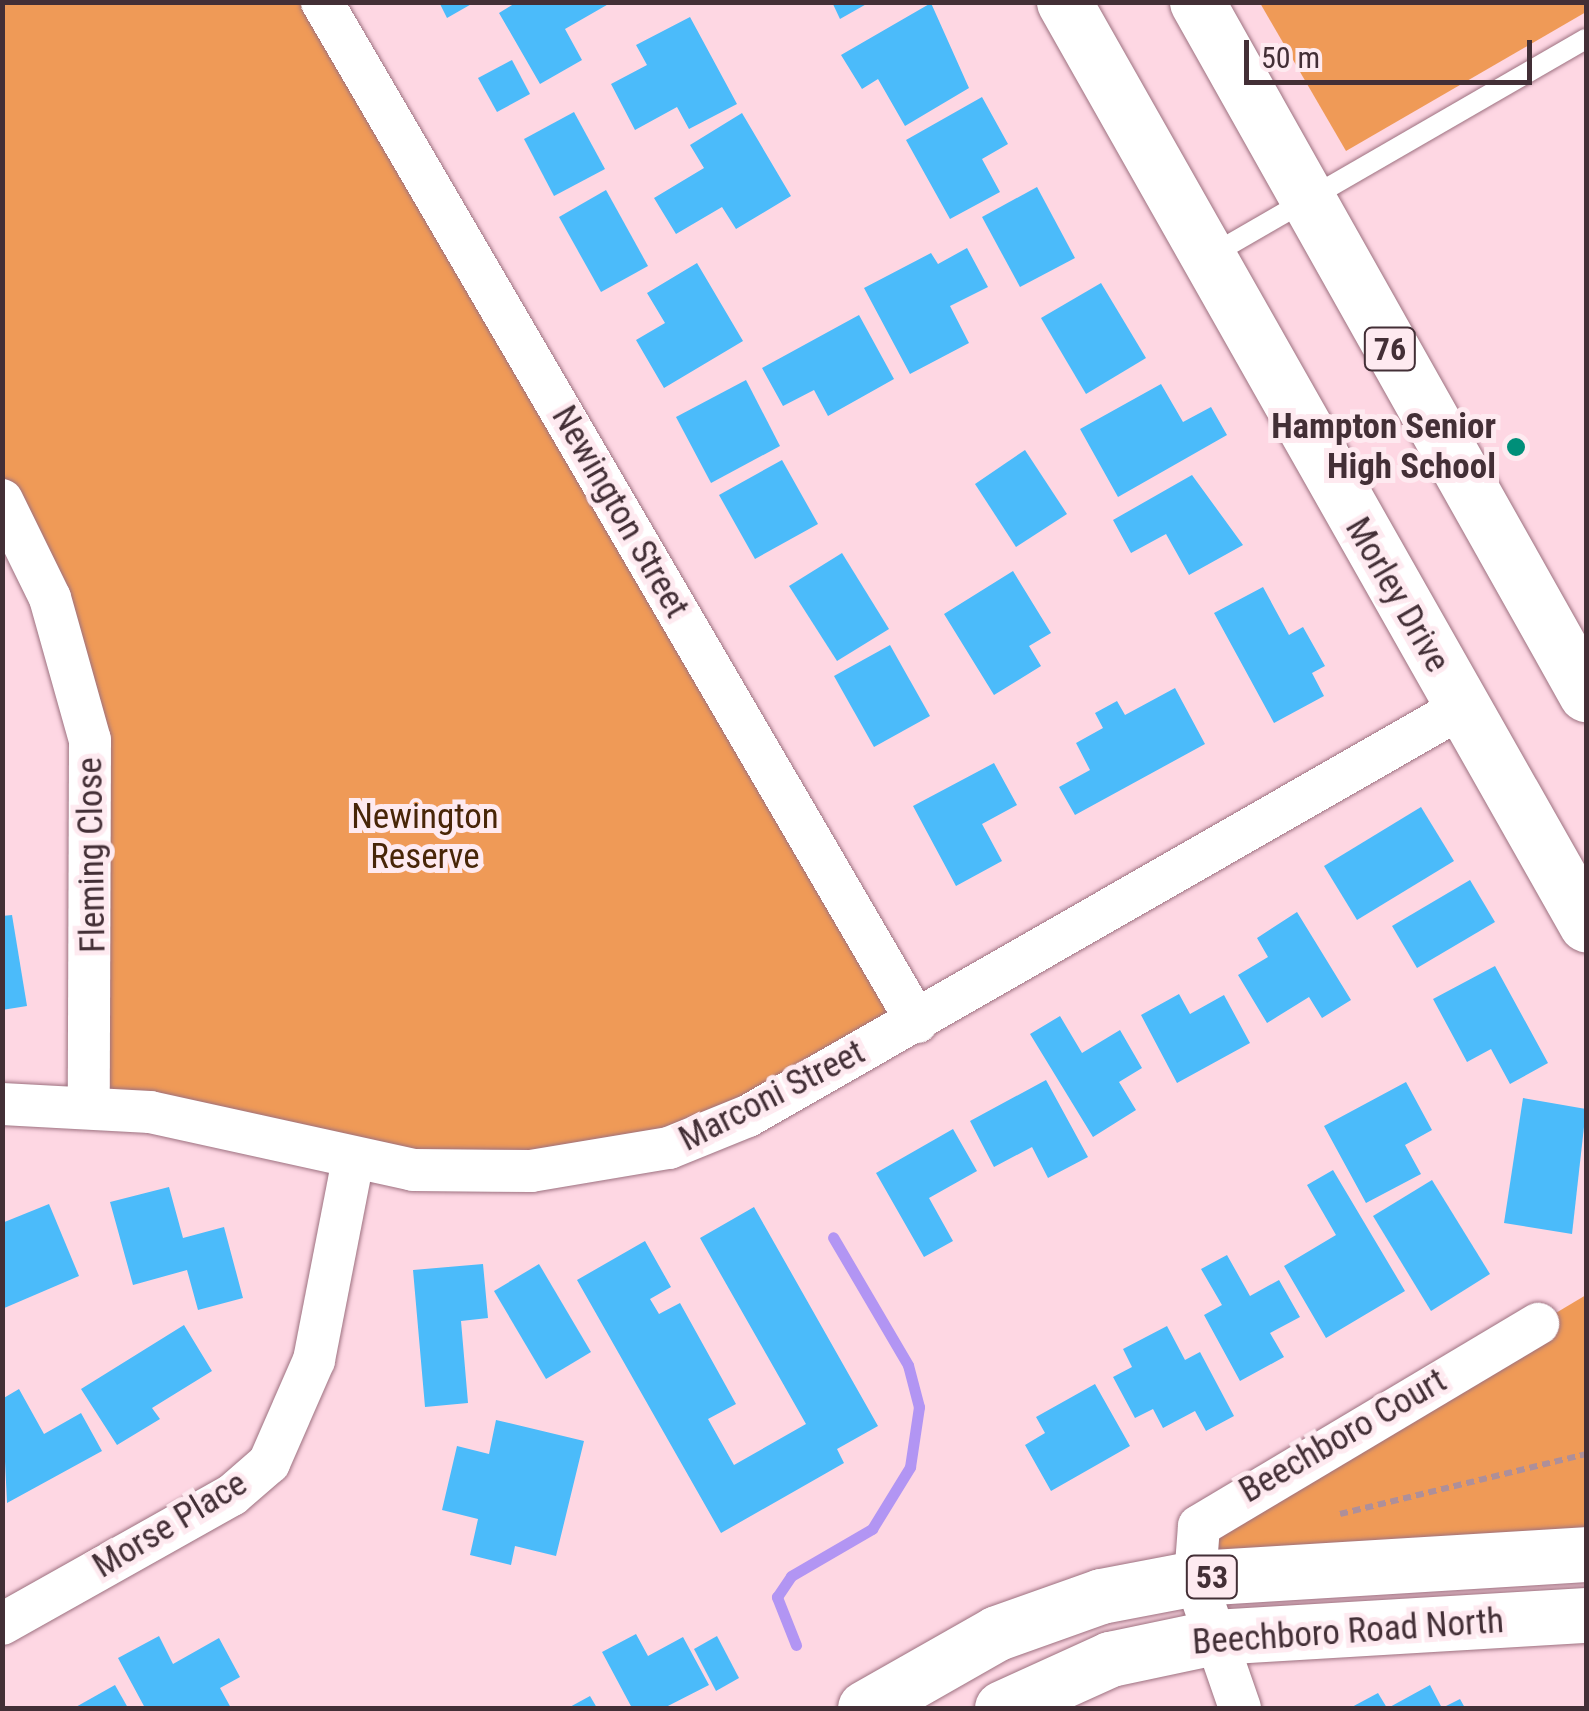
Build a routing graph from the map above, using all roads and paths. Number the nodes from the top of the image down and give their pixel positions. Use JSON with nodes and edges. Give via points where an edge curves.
{"nodes":[{"id":1,"x":322,"y":2,"type":"edge"},
{"id":2,"x":1064,"y":2,"type":"edge"},
{"id":3,"x":1197,"y":2,"type":"edge"},
{"id":4,"x":1586,"y":39,"type":"edge"},
{"id":5,"x":1306,"y":200,"type":"junction"},
{"id":6,"x":1206,"y":258,"type":"junction"},
{"id":7,"x":4,"y":507,"type":"edge"},
{"id":8,"x":1586,"y":694,"type":"edge"},
{"id":9,"x":1461,"y":708,"type":"junction"},
{"id":10,"x":1586,"y":924,"type":"edge"},
{"id":11,"x":917,"y":1022,"type":"junction"},
{"id":12,"x":2,"y":1104,"type":"edge"},
{"id":13,"x":89,"y":1107,"type":"junction"},
{"id":14,"x":354,"y":1159,"type":"junction"},
{"id":15,"x":1538,"y":1324,"type":"dead end"},
{"id":16,"x":1586,"y":1454,"type":"edge"},
{"id":17,"x":1340,"y":1514,"type":"dead end"},
{"id":18,"x":1586,"y":1554,"type":"edge"},
{"id":19,"x":1195,"y":1578,"type":"junction"},
{"id":20,"x":1586,"y":1615,"type":"edge"},
{"id":21,"x":2,"y":1624,"type":"edge"},
{"id":22,"x":1214,"y":1637,"type":"junction"},
{"id":23,"x":865,"y":1708,"type":"edge"},
{"id":24,"x":1002,"y":1708,"type":"edge"},
{"id":25,"x":1240,"y":1708,"type":"edge"}],
"edges":[{"from":1,"to":11,"type":"street","name":"Newington Street"},
{"from":2,"to":6,"type":"main road","name":"Morley Drive"},
{"from":3,"to":5,"type":"main road","number":"76"},
{"from":4,"to":5,"type":"lane"},
{"from":5,"to":6,"type":"lane"},
{"from":5,"to":8,"type":"main road","number":"76"},
{"from":6,"to":9,"type":"main road","name":"Morley Drive"},
{"from":7,"to":13,"type":"street","name":"Fleming Close","via":[[50,598],[90,740]]},
{"from":9,"to":10,"type":"main road","name":"Morley Drive"},
{"from":9,"to":11,"type":"street","name":"Marconi Street"},
{"from":11,"to":14,"type":"street","name":"Marconi Street","via":[[748,1116],[669,1148],[530,1171]]},
{"from":12,"to":13,"type":"street","name":"Marconi Street"},
{"from":13,"to":14,"type":"street","name":"Marconi Street"},
{"from":14,"to":21,"type":"street","name":"Morse Place","via":[[314,1360],[269,1463],[232,1495]]},
{"from":15,"to":19,"type":"street","name":"Beechboro Court","via":[[1214,1511],[1192,1548]]},
{"from":16,"to":17,"type":"path"},
{"from":18,"to":19,"type":"main road","name":"Beechboro Road North","number":"53"},
{"from":19,"to":22,"type":"street"},
{"from":19,"to":23,"type":"main road","name":"Beechboro Road North","number":"53","via":[[1101,1596],[996,1633]]},
{"from":20,"to":22,"type":"main road","name":"Beechboro Road North","number":"53"},
{"from":22,"to":24,"type":"main road","name":"Beechboro Road North","number":"53","via":[[1110,1659]]},
{"from":22,"to":25,"type":"street"}]}
